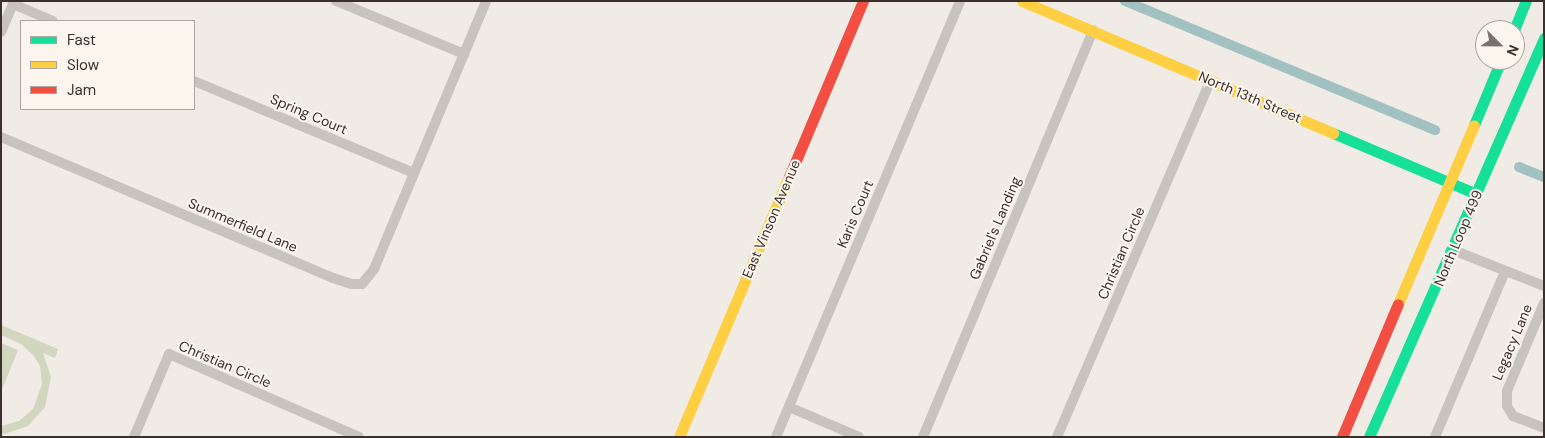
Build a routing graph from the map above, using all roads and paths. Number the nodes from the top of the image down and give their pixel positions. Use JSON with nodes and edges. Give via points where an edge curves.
{"nodes":[{"id":1,"x":336,"y":1,"type":"edge"},
{"id":2,"x":486,"y":1,"type":"edge"},
{"id":3,"x":862,"y":1,"type":"edge"},
{"id":4,"x":960,"y":1,"type":"edge"},
{"id":5,"x":1022,"y":1,"type":"edge"},
{"id":6,"x":1526,"y":1,"type":"edge"},
{"id":7,"x":14,"y":3,"type":"edge"},
{"id":8,"x":51,"y":20,"type":"edge"},
{"id":9,"x":1518,"y":20,"type":"edge"},
{"id":10,"x":1092,"y":30,"type":"junction"},
{"id":11,"x":1,"y":32,"type":"edge"},
{"id":12,"x":1544,"y":38,"type":"edge"},
{"id":13,"x":464,"y":54,"type":"junction"},
{"id":14,"x":1497,"y":70,"type":"edge"},
{"id":15,"x":195,"y":81,"type":"edge"},
{"id":16,"x":1210,"y":81,"type":"junction"},
{"id":17,"x":1,"y":138,"type":"edge"},
{"id":18,"x":414,"y":173,"type":"junction"},
{"id":19,"x":1449,"y":182,"type":"junction"},
{"id":20,"x":1477,"y":194,"type":"junction"},
{"id":21,"x":1453,"y":250,"type":"junction"},
{"id":22,"x":1506,"y":271,"type":"junction"},
{"id":23,"x":1544,"y":286,"type":"edge"},
{"id":24,"x":1544,"y":303,"type":"edge"},
{"id":25,"x":1356,"y":404,"type":"junction"},
{"id":26,"x":789,"y":407,"type":"junction"},
{"id":27,"x":1544,"y":428,"type":"edge"},
{"id":28,"x":356,"y":435,"type":"edge"},
{"id":29,"x":134,"y":437,"type":"edge"},
{"id":30,"x":679,"y":437,"type":"edge"},
{"id":31,"x":776,"y":437,"type":"edge"},
{"id":32,"x":859,"y":437,"type":"edge"},
{"id":33,"x":923,"y":437,"type":"edge"},
{"id":34,"x":1057,"y":437,"type":"edge"},
{"id":35,"x":1342,"y":437,"type":"edge"},
{"id":36,"x":1349,"y":437,"type":"edge"},
{"id":37,"x":1369,"y":437,"type":"edge"},
{"id":38,"x":1435,"y":437,"type":"edge"}],
"edges":[{"from":1,"to":13,"type":"street"},
{"from":2,"to":13,"type":"street"},
{"from":3,"to":30,"type":"street","name":"East Vinson Avenue"},
{"from":4,"to":26,"type":"street","name":"Karis Court"},
{"from":5,"to":10,"type":"street","name":"North 13th Street"},
{"from":6,"to":9,"type":"street"},
{"from":7,"to":8,"type":"street"},
{"from":7,"to":11,"type":"street"},
{"from":10,"to":16,"type":"street","name":"North 13th Street"},
{"from":10,"to":33,"type":"street","name":"Gabriel's Landing"},
{"from":12,"to":20,"type":"street","name":"North Loop 499"},
{"from":13,"to":18,"type":"street"},
{"from":14,"to":19,"type":"street"},
{"from":15,"to":18,"type":"street","name":"Spring Court"},
{"from":16,"to":19,"type":"street","name":"North 13th Street"},
{"from":16,"to":34,"type":"street","name":"Christian Circle"},
{"from":17,"to":18,"type":"street","name":"Summerfield Lane","via":[[357,286],[371,276]]},
{"from":19,"to":20,"type":"street","name":"North 13th Street"},
{"from":19,"to":25,"type":"street"},
{"from":20,"to":21,"type":"street","name":"North Loop 499"},
{"from":21,"to":22,"type":"street"},
{"from":21,"to":37,"type":"street","name":"North Loop 499"},
{"from":22,"to":23,"type":"street"},
{"from":22,"to":38,"type":"street"},
{"from":24,"to":27,"type":"street","name":"Legacy Lane","via":[[1507,391],[1507,406],[1513,416]]},
{"from":25,"to":35,"type":"street"},
{"from":25,"to":36,"type":"street"},
{"from":26,"to":31,"type":"street","name":"Karis Court"},
{"from":26,"to":32,"type":"street"},
{"from":28,"to":29,"type":"street","name":"Christian Circle","via":[[169,354]]}]}
